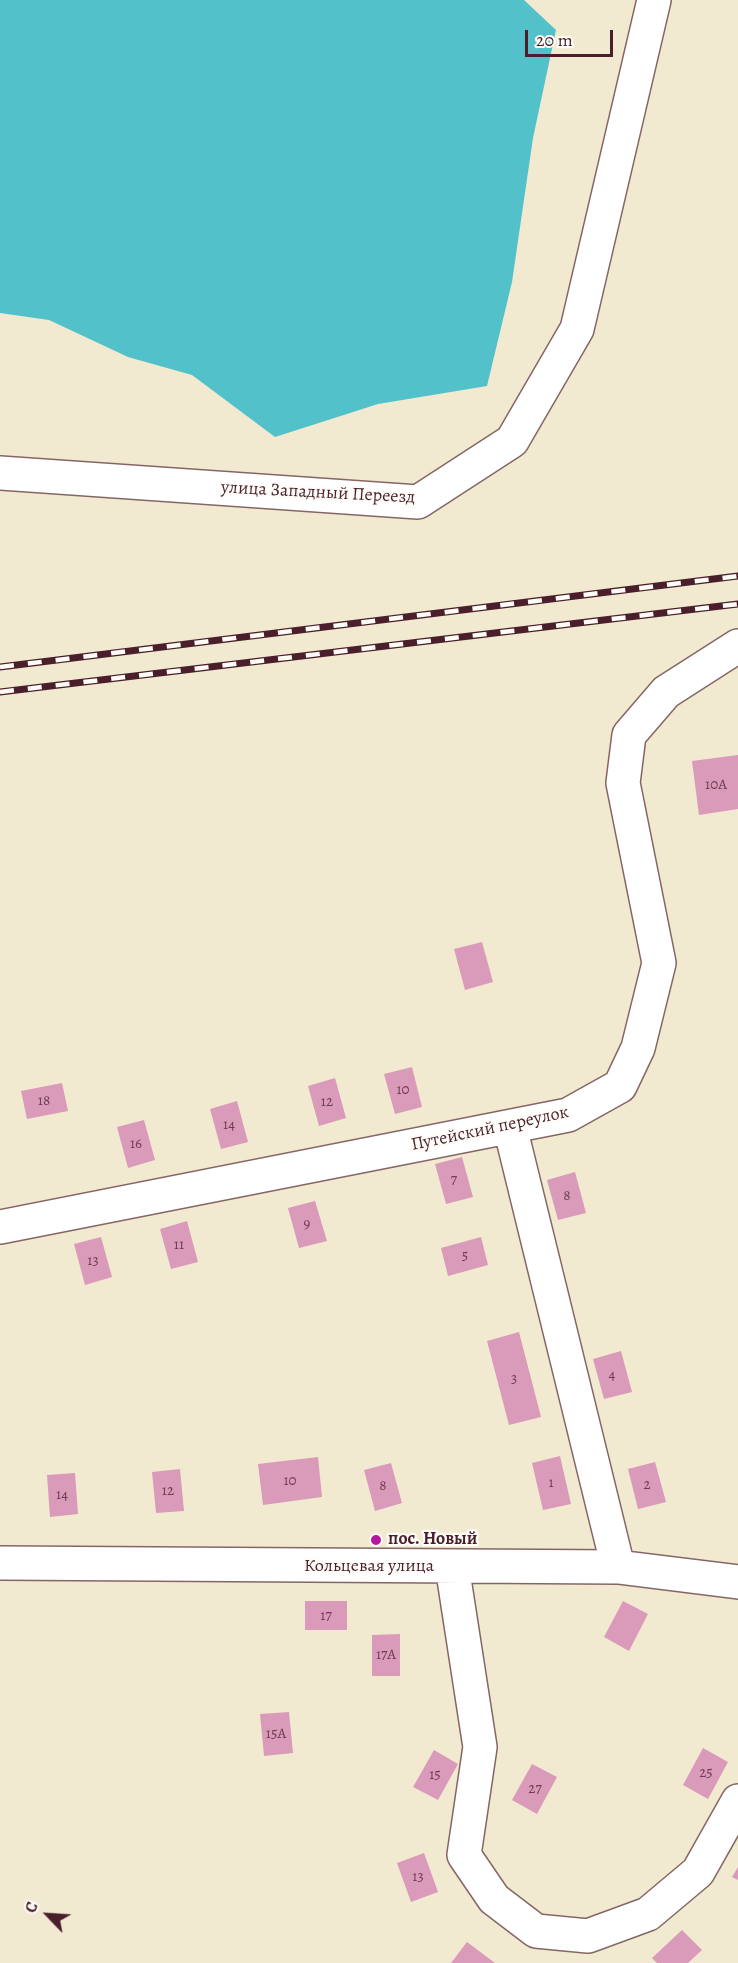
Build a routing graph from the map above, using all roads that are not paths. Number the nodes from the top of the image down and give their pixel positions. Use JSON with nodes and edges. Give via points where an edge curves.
{"nodes":[{"id":1,"x":654,"y":0,"type":"edge"},
{"id":2,"x":0,"y":473,"type":"edge"},
{"id":3,"x":738,"y":646,"type":"edge"},
{"id":4,"x":510,"y":1127,"type":"junction"},
{"id":5,"x":0,"y":1227,"type":"edge"},
{"id":6,"x":0,"y":1563,"type":"edge"},
{"id":7,"x":452,"y":1566,"type":"junction"},
{"id":8,"x":618,"y":1567,"type":"junction"},
{"id":9,"x":738,"y":1582,"type":"edge"},
{"id":10,"x":738,"y":1801,"type":"edge"}],
"edges":[{"from":1,"to":2,"type":"street","name":"улица Западный Переезд","via":[[578,329],[512,441],[418,502]]},
{"from":3,"to":4,"type":"street","name":"Путейский переулок","via":[[666,692],[629,735],[623,783],[659,963],[638,1048],[620,1086],[568,1115]]},
{"from":4,"to":5,"type":"street","name":"Путейский переулок"},
{"from":4,"to":8,"type":"street"},
{"from":6,"to":7,"type":"street","name":"Кольцевая улица"},
{"from":7,"to":8,"type":"street","name":"Кольцевая улица"},
{"from":7,"to":10,"type":"street","via":[[480,1747],[464,1855],[494,1899],[536,1931],[588,1936],[648,1914],[698,1872]]},
{"from":8,"to":9,"type":"street","name":"Кольцевая улица"}]}
